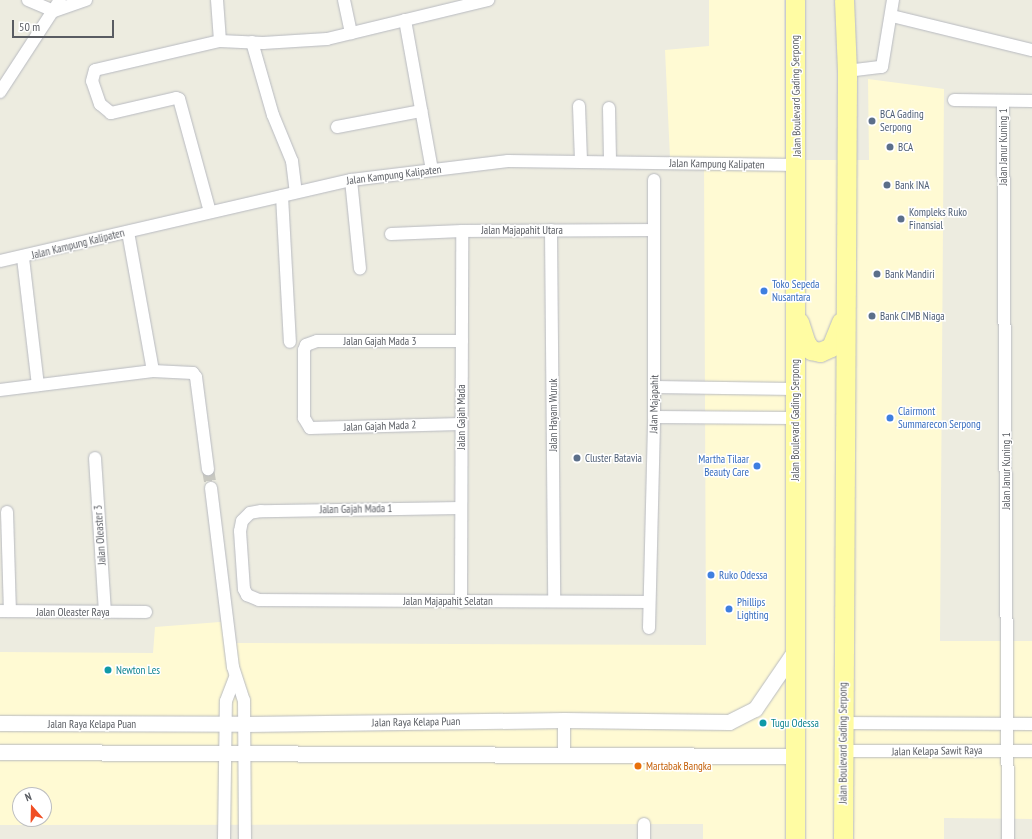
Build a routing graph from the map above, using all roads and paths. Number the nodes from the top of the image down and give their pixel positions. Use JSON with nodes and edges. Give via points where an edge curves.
{"nodes":[{"id":1,"x":28,"y":0,"type":"edge"},
{"id":2,"x":60,"y":0,"type":"edge"},
{"id":3,"x":86,"y":0,"type":"edge"},
{"id":4,"x":217,"y":0,"type":"edge"},
{"id":5,"x":344,"y":0,"type":"edge"},
{"id":6,"x":488,"y":0,"type":"edge"},
{"id":7,"x":795,"y":0,"type":"edge"},
{"id":8,"x":844,"y":0,"type":"edge"},
{"id":9,"x":893,"y":0,"type":"edge"},
{"id":10,"x":54,"y":11,"type":"junction"},
{"id":11,"x":892,"y":16,"type":"junction"},
{"id":12,"x":405,"y":20,"type":"junction"},
{"id":13,"x":351,"y":33,"type":"junction"},
{"id":14,"x":220,"y":41,"type":"junction"},
{"id":15,"x":252,"y":42,"type":"junction"},
{"id":16,"x":1032,"y":50,"type":"edge"},
{"id":17,"x":847,"y":71,"type":"junction"},
{"id":18,"x":0,"y":92,"type":"edge"},
{"id":19,"x":954,"y":100,"type":"dead end"},
{"id":20,"x":1003,"y":102,"type":"junction"},
{"id":21,"x":1032,"y":102,"type":"edge"},
{"id":22,"x":579,"y":106,"type":"dead end"},
{"id":23,"x":609,"y":108,"type":"dead end"},
{"id":24,"x":421,"y":111,"type":"junction"},
{"id":25,"x":337,"y":127,"type":"dead end"},
{"id":26,"x":581,"y":161,"type":"junction"},
{"id":27,"x":610,"y":162,"type":"junction"},
{"id":28,"x":797,"y":165,"type":"junction"},
{"id":29,"x":432,"y":170,"type":"junction"},
{"id":30,"x":351,"y":180,"type":"junction"},
{"id":31,"x":654,"y":180,"type":"dead end"},
{"id":32,"x":296,"y":192,"type":"junction"},
{"id":33,"x":282,"y":196,"type":"junction"},
{"id":34,"x":210,"y":212,"type":"junction"},
{"id":35,"x":551,"y":230,"type":"junction"},
{"id":36,"x":654,"y":230,"type":"junction"},
{"id":37,"x":462,"y":231,"type":"junction"},
{"id":38,"x":128,"y":232,"type":"junction"},
{"id":39,"x":391,"y":234,"type":"dead end"},
{"id":40,"x":22,"y":258,"type":"junction"},
{"id":41,"x":0,"y":261,"type":"edge"},
{"id":42,"x":360,"y":269,"type":"dead end"},
{"id":43,"x":795,"y":309,"type":"junction"},
{"id":44,"x":845,"y":309,"type":"junction"},
{"id":45,"x":462,"y":341,"type":"junction"},
{"id":46,"x":290,"y":342,"type":"dead end"},
{"id":47,"x":153,"y":371,"type":"junction"},
{"id":48,"x":38,"y":385,"type":"junction"},
{"id":49,"x":654,"y":387,"type":"junction"},
{"id":50,"x":794,"y":389,"type":"junction"},
{"id":51,"x":0,"y":390,"type":"edge"},
{"id":52,"x":304,"y":418,"type":"joint"},
{"id":53,"x":654,"y":418,"type":"junction"},
{"id":54,"x":794,"y":418,"type":"junction"},
{"id":55,"x":461,"y":424,"type":"junction"},
{"id":56,"x":95,"y":458,"type":"dead end"},
{"id":57,"x":208,"y":468,"type":"tunnel mouth"},
{"id":58,"x":211,"y":488,"type":"tunnel mouth"},
{"id":59,"x":461,"y":508,"type":"junction"},
{"id":60,"x":7,"y":512,"type":"dead end"},
{"id":61,"x":5,"y":585,"type":"edge"},
{"id":62,"x":247,"y":595,"type":"joint"},
{"id":63,"x":554,"y":600,"type":"junction"},
{"id":64,"x":461,"y":602,"type":"junction"},
{"id":65,"x":649,"y":602,"type":"junction"},
{"id":66,"x":5,"y":611,"type":"edge"},
{"id":67,"x":105,"y":612,"type":"junction"},
{"id":68,"x":146,"y":612,"type":"dead end"},
{"id":69,"x":649,"y":628,"type":"dead end"},
{"id":70,"x":796,"y":649,"type":"junction"},
{"id":71,"x":234,"y":677,"type":"junction"},
{"id":72,"x":564,"y":720,"type":"junction"},
{"id":73,"x":843,"y":722,"type":"junction"},
{"id":74,"x":0,"y":723,"type":"edge"},
{"id":75,"x":225,"y":724,"type":"junction"},
{"id":76,"x":246,"y":724,"type":"junction"},
{"id":77,"x":1007,"y":724,"type":"junction"},
{"id":78,"x":1032,"y":724,"type":"edge"},
{"id":79,"x":1008,"y":750,"type":"junction"},
{"id":80,"x":843,"y":751,"type":"junction"},
{"id":81,"x":1032,"y":751,"type":"edge"},
{"id":82,"x":0,"y":752,"type":"edge"},
{"id":83,"x":225,"y":753,"type":"junction"},
{"id":84,"x":245,"y":753,"type":"junction"},
{"id":85,"x":564,"y":755,"type":"junction"},
{"id":86,"x":795,"y":756,"type":"junction"},
{"id":87,"x":644,"y":824,"type":"dead end"},
{"id":88,"x":224,"y":839,"type":"edge"},
{"id":89,"x":245,"y":839,"type":"edge"},
{"id":90,"x":644,"y":839,"type":"edge"},
{"id":91,"x":795,"y":839,"type":"edge"},
{"id":92,"x":843,"y":839,"type":"edge"},
{"id":93,"x":1008,"y":839,"type":"edge"}],
"edges":[{"from":1,"to":10,"type":"street"},
{"from":2,"to":10,"type":"street"},
{"from":3,"to":10,"type":"street"},
{"from":4,"to":14,"type":"street"},
{"from":5,"to":13,"type":"street"},
{"from":6,"to":12,"type":"street"},
{"from":7,"to":28,"type":"main road","name":"Jalan Boulevard Gading Serpong"},
{"from":8,"to":17,"type":"main road","name":"Jalan Boulevard Gading Serpong"},
{"from":9,"to":11,"type":"street"},
{"from":10,"to":18,"type":"street"},
{"from":11,"to":16,"type":"street"},
{"from":11,"to":17,"type":"street","via":[[882,67]]},
{"from":12,"to":13,"type":"street"},
{"from":12,"to":24,"type":"street"},
{"from":13,"to":15,"type":"street","via":[[327,39]]},
{"from":14,"to":15,"type":"street"},
{"from":14,"to":34,"type":"street","via":[[102,67],[92,75],[100,104],[110,113],[179,99]]},
{"from":15,"to":32,"type":"street","via":[[273,115],[292,162]]},
{"from":17,"to":44,"type":"main road","name":"Jalan Boulevard Gading Serpong"},
{"from":19,"to":20,"type":"street"},
{"from":20,"to":21,"type":"street"},
{"from":20,"to":77,"type":"street","name":"Jalan Janur Kuning 1"},
{"from":22,"to":26,"type":"street"},
{"from":23,"to":27,"type":"street"},
{"from":24,"to":25,"type":"street"},
{"from":24,"to":29,"type":"street"},
{"from":26,"to":27,"type":"street","name":"Jalan Kampung Kalipaten"},
{"from":26,"to":29,"type":"street","name":"Jalan Kampung Kalipaten","via":[[508,161]]},
{"from":27,"to":28,"type":"street","name":"Jalan Kampung Kalipaten"},
{"from":28,"to":43,"type":"main road","name":"Jalan Boulevard Gading Serpong"},
{"from":29,"to":30,"type":"street","name":"Jalan Kampung Kalipaten"},
{"from":30,"to":32,"type":"street","name":"Jalan Kampung Kalipaten"},
{"from":30,"to":42,"type":"street"},
{"from":31,"to":36,"type":"street","name":"Jalan Majapahit"},
{"from":32,"to":33,"type":"street","name":"Jalan Kampung Kalipaten"},
{"from":33,"to":34,"type":"street","name":"Jalan Kampung Kalipaten"},
{"from":33,"to":46,"type":"street"},
{"from":34,"to":38,"type":"street","name":"Jalan Kampung Kalipaten"},
{"from":35,"to":36,"type":"street","name":"Jalan Majapahit Utara"},
{"from":35,"to":37,"type":"street","name":"Jalan Majapahit Utara"},
{"from":35,"to":63,"type":"street","name":"Jalan Hayam Wuruk"},
{"from":36,"to":49,"type":"street","name":"Jalan Majapahit"},
{"from":37,"to":39,"type":"street","name":"Jalan Majapahit Utara"},
{"from":37,"to":45,"type":"street","name":"Jalan Gajah Mada"},
{"from":38,"to":40,"type":"street","name":"Jalan Kampung Kalipaten"},
{"from":38,"to":47,"type":"street"},
{"from":40,"to":41,"type":"street","name":"Jalan Kampung Kalipaten"},
{"from":40,"to":48,"type":"street"},
{"from":43,"to":44,"type":"main road","via":[[806,343],[811,350],[820,352],[831,347]]},
{"from":43,"to":50,"type":"main road","name":"Jalan Boulevard Gading Serpong"},
{"from":44,"to":73,"type":"main road","name":"Jalan Boulevard Gading Serpong"},
{"from":45,"to":52,"type":"street","name":"Jalan Gajah Mada 3","via":[[317,341],[306,345]]},
{"from":45,"to":55,"type":"street","name":"Jalan Gajah Mada"},
{"from":47,"to":48,"type":"street"},
{"from":47,"to":57,"type":"street","via":[[188,372],[196,377]]},
{"from":48,"to":51,"type":"street"},
{"from":49,"to":50,"type":"street"},
{"from":49,"to":53,"type":"street","name":"Jalan Majapahit"},
{"from":50,"to":54,"type":"main road","name":"Jalan Boulevard Gading Serpong"},
{"from":52,"to":55,"type":"street","name":"Jalan Gajah Mada 2","via":[[310,428]]},
{"from":53,"to":54,"type":"street"},
{"from":53,"to":65,"type":"street","name":"Jalan Majapahit"},
{"from":54,"to":70,"type":"main road","name":"Jalan Boulevard Gading Serpong"},
{"from":55,"to":59,"type":"street","name":"Jalan Gajah Mada"},
{"from":56,"to":67,"type":"street","name":"Jalan Oleaster 3"},
{"from":58,"to":71,"type":"street"},
{"from":59,"to":62,"type":"street","name":"Jalan Gajah Mada 1","via":[[250,513],[242,521],[240,531],[242,582]]},
{"from":59,"to":64,"type":"street","name":"Jalan Gajah Mada"},
{"from":60,"to":61,"type":"street"},
{"from":61,"to":66,"type":"street"},
{"from":62,"to":64,"type":"street","name":"Jalan Majapahit Selatan","via":[[259,600]]},
{"from":63,"to":64,"type":"street","name":"Jalan Majapahit Selatan"},
{"from":63,"to":65,"type":"street","name":"Jalan Majapahit Selatan"},
{"from":65,"to":69,"type":"street","name":"Jalan Majapahit"},
{"from":66,"to":67,"type":"street","name":"Jalan Oleaster Raya"},
{"from":67,"to":68,"type":"street","name":"Jalan Oleaster Raya"},
{"from":70,"to":72,"type":"street","name":"Jalan Raya Kelapa Puan","via":[[755,709],[729,722]]},
{"from":70,"to":86,"type":"main road","name":"Jalan Boulevard Gading Serpong"},
{"from":71,"to":75,"type":"street","via":[[226,701]]},
{"from":71,"to":76,"type":"street","via":[[244,700]]},
{"from":72,"to":76,"type":"street","name":"Jalan Raya Kelapa Puan"},
{"from":72,"to":85,"type":"street"},
{"from":73,"to":77,"type":"street"},
{"from":73,"to":80,"type":"main road","name":"Jalan Boulevard Gading Serpong"},
{"from":74,"to":75,"type":"street","name":"Jalan Raya Kelapa Puan"},
{"from":75,"to":76,"type":"street","name":"Jalan Raya Kelapa Puan"},
{"from":75,"to":83,"type":"street"},
{"from":76,"to":84,"type":"street"},
{"from":77,"to":78,"type":"street"},
{"from":77,"to":79,"type":"street","name":"Jalan Janur Kuning 1"},
{"from":79,"to":80,"type":"street","name":"Jalan Kelapa Sawit Raya"},
{"from":79,"to":81,"type":"street","name":"Jalan Kelapa Sawit Raya"},
{"from":79,"to":93,"type":"street","name":"Jalan Janur Kuning 1"},
{"from":80,"to":92,"type":"main road","name":"Jalan Boulevard Gading Serpong"},
{"from":82,"to":83,"type":"street"},
{"from":83,"to":84,"type":"street"},
{"from":83,"to":88,"type":"street"},
{"from":84,"to":85,"type":"street"},
{"from":84,"to":89,"type":"street"},
{"from":85,"to":86,"type":"street"},
{"from":86,"to":91,"type":"main road","name":"Jalan Boulevard Gading Serpong"},
{"from":87,"to":90,"type":"street"}]}
